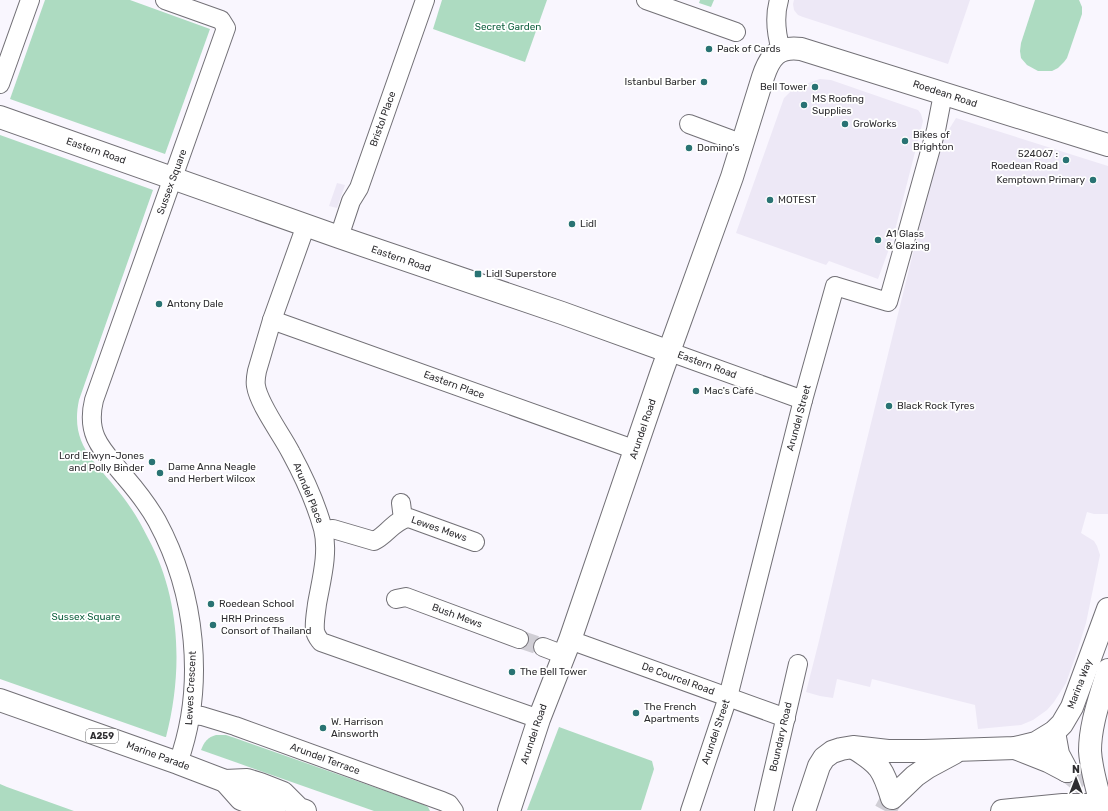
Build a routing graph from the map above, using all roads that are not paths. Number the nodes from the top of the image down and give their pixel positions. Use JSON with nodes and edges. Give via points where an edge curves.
{"nodes":[{"id":1,"x":30,"y":0,"type":"edge"},
{"id":2,"x":165,"y":0,"type":"edge"},
{"id":3,"x":425,"y":0,"type":"edge"},
{"id":4,"x":779,"y":0,"type":"edge"},
{"id":5,"x":654,"y":1,"type":"edge"},
{"id":6,"x":736,"y":32,"type":"dead end"},
{"id":7,"x":781,"y":50,"type":"junction"},
{"id":8,"x":0,"y":84,"type":"edge"},
{"id":9,"x":944,"y":94,"type":"junction"},
{"id":10,"x":0,"y":117,"type":"edge"},
{"id":11,"x":690,"y":124,"type":"dead end"},
{"id":12,"x":743,"y":144,"type":"junction"},
{"id":13,"x":1108,"y":145,"type":"edge"},
{"id":14,"x":174,"y":178,"type":"junction"},
{"id":15,"x":306,"y":225,"type":"junction"},
{"id":16,"x":339,"y":237,"type":"junction"},
{"id":17,"x":272,"y":320,"type":"junction"},
{"id":18,"x":670,"y":352,"type":"junction"},
{"id":19,"x":94,"y":400,"type":"joint"},
{"id":20,"x":803,"y":400,"type":"junction"},
{"id":21,"x":636,"y":450,"type":"junction"},
{"id":22,"x":324,"y":530,"type":"junction"},
{"id":23,"x":476,"y":542,"type":"dead end"},
{"id":24,"x":396,"y":599,"type":"dead end"},
{"id":25,"x":1108,"y":609,"type":"edge"},
{"id":26,"x":518,"y":639,"type":"tunnel mouth"},
{"id":27,"x":543,"y":647,"type":"tunnel mouth"},
{"id":28,"x":567,"y":648,"type":"junction"},
{"id":29,"x":798,"y":664,"type":"dead end"},
{"id":30,"x":1108,"y":670,"type":"edge"},
{"id":31,"x":728,"y":697,"type":"junction"},
{"id":32,"x":0,"y":700,"type":"edge"},
{"id":33,"x":191,"y":715,"type":"junction"},
{"id":34,"x":786,"y":718,"type":"junction"},
{"id":35,"x":539,"y":719,"type":"junction"},
{"id":36,"x":1054,"y":732,"type":"junction"},
{"id":37,"x":853,"y":747,"type":"junction"},
{"id":38,"x":1015,"y":748,"type":"junction"},
{"id":39,"x":961,"y":749,"type":"junction"},
{"id":40,"x":178,"y":763,"type":"junction"},
{"id":41,"x":225,"y":781,"type":"junction"},
{"id":42,"x":1104,"y":805,"type":"edge"},
{"id":43,"x":297,"y":810,"type":"edge"},
{"id":44,"x":274,"y":811,"type":"edge"},
{"id":45,"x":454,"y":811,"type":"edge"},
{"id":46,"x":509,"y":811,"type":"edge"},
{"id":47,"x":690,"y":811,"type":"edge"},
{"id":48,"x":764,"y":811,"type":"edge"},
{"id":49,"x":804,"y":811,"type":"edge"},
{"id":50,"x":1002,"y":811,"type":"edge"}],
"edges":[{"from":1,"to":8,"type":"street"},
{"from":2,"to":14,"type":"street","name":"Sussex Square","via":[[221,20],[226,28]]},
{"from":3,"to":16,"type":"street","name":"Bristol Place","via":[[362,180],[351,201]]},
{"from":4,"to":7,"type":"street","via":[[775,15]]},
{"from":5,"to":6,"type":"street"},
{"from":7,"to":9,"type":"main road","name":"Roedean Road","via":[[801,49]]},
{"from":7,"to":12,"type":"main road","name":"Arundel Road","via":[[768,63]]},
{"from":9,"to":13,"type":"main road","name":"Roedean Road"},
{"from":9,"to":20,"type":"street","name":"Arundel Street","via":[[888,302],[835,286]]},
{"from":10,"to":14,"type":"main road","name":"Eastern Road"},
{"from":11,"to":12,"type":"street"},
{"from":12,"to":18,"type":"main road","name":"Arundel Road"},
{"from":14,"to":15,"type":"main road","name":"Eastern Road"},
{"from":14,"to":19,"type":"street","name":"Sussex Square"},
{"from":15,"to":16,"type":"main road","name":"Eastern Road"},
{"from":15,"to":17,"type":"street","name":"Arundel Place"},
{"from":16,"to":18,"type":"main road","name":"Eastern Road"},
{"from":17,"to":21,"type":"street","name":"Eastern Place"},
{"from":17,"to":22,"type":"street","name":"Arundel Place","via":[[257,371],[258,393],[307,484]]},
{"from":18,"to":20,"type":"street","name":"Eastern Road"},
{"from":18,"to":21,"type":"main road","name":"Arundel Road"},
{"from":19,"to":33,"type":"street","name":"Lewes Crescent","via":[[91,411],[93,433],[106,455],[139,494],[156,521],[180,578],[194,648]]},
{"from":20,"to":31,"type":"street","name":"Arundel Street"},
{"from":21,"to":28,"type":"main road","name":"Arundel Road"},
{"from":22,"to":23,"type":"street","name":"Lewes Mews","via":[[333,528],[374,541],[380,538],[402,511],[415,520]]},
{"from":22,"to":35,"type":"street","name":"Arundel Place","via":[[324,566],[315,619],[315,632],[321,642]]},
{"from":24,"to":26,"type":"street","name":"Bush Mews","via":[[406,597]]},
{"from":25,"to":36,"type":"main road","name":"Marina Way","via":[[1072,707]]},
{"from":27,"to":28,"type":"street"},
{"from":28,"to":31,"type":"street","name":"De Courcel Road"},
{"from":28,"to":35,"type":"main road","name":"Arundel Road"},
{"from":29,"to":34,"type":"street","name":"Boundary Road"},
{"from":30,"to":42,"type":"main road","via":[[1092,731],[1090,750]]},
{"from":31,"to":34,"type":"street","name":"De Courcel Road"},
{"from":31,"to":47,"type":"street","name":"Arundel Street"},
{"from":32,"to":40,"type":"main road","name":"Marine Parade","number":"A259"},
{"from":33,"to":40,"type":"street","name":"Lewes Crescent"},
{"from":33,"to":45,"type":"street","name":"Arundel Terrace","via":[[235,726],[442,801],[449,804]]},
{"from":34,"to":48,"type":"street","name":"Boundary Road"},
{"from":35,"to":46,"type":"main road","name":"Arundel Road"},
{"from":36,"to":38,"type":"main road","name":"Marina Way","via":[[1036,743]]},
{"from":36,"to":38,"type":"main road","via":[[1058,754],[1067,771]]},
{"from":37,"to":39,"type":"main road","name":"Marina Way","via":[[888,751]]},
{"from":37,"to":39,"type":"main road","name":"Marina Way","via":[[878,766],[885,776],[892,798],[915,776]]},
{"from":37,"to":49,"type":"main road","name":"Marina Way","via":[[832,752],[824,758]]},
{"from":38,"to":39,"type":"main road","name":"Marina Way"},
{"from":40,"to":41,"type":"main road","name":"Marine Parade","number":"A259"},
{"from":41,"to":43,"type":"main road","name":"Marine Parade","number":"A259","via":[[246,780],[283,793]]},
{"from":41,"to":44,"type":"main road","name":"Marine Parade","number":"A259","via":[[241,799]]},
{"from":42,"to":50,"type":"main road","via":[[1063,805]]}]}
